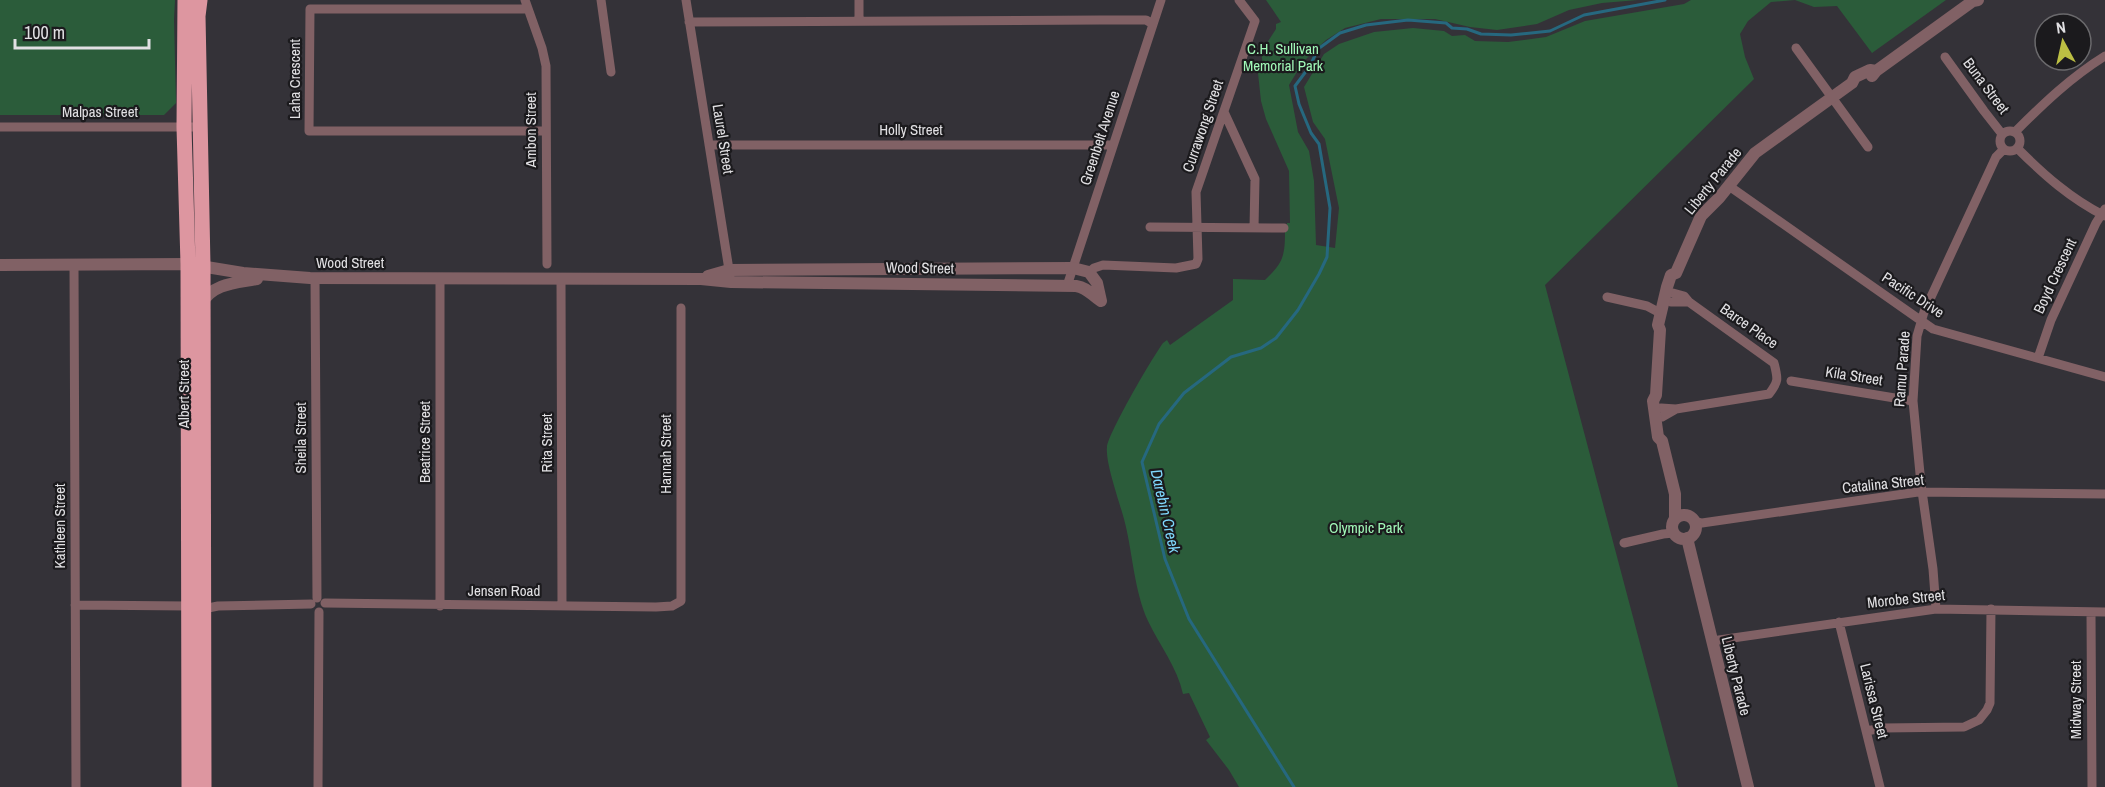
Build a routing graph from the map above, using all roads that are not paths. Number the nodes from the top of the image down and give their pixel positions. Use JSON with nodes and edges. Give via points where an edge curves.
{"nodes":[{"id":1,"x":185,"y":0,"type":"edge"},
{"id":2,"x":200,"y":0,"type":"edge"},
{"id":3,"x":601,"y":0,"type":"edge"},
{"id":4,"x":686,"y":0,"type":"edge"},
{"id":5,"x":859,"y":0,"type":"edge"},
{"id":6,"x":1161,"y":0,"type":"edge"},
{"id":7,"x":1239,"y":0,"type":"edge"},
{"id":8,"x":1975,"y":0,"type":"edge"},
{"id":9,"x":526,"y":4,"type":"edge"},
{"id":10,"x":859,"y":21,"type":"junction"},
{"id":11,"x":689,"y":22,"type":"junction"},
{"id":12,"x":1153,"y":24,"type":"junction"},
{"id":13,"x":1796,"y":48,"type":"dead end"},
{"id":14,"x":2105,"y":56,"type":"edge"},
{"id":15,"x":1945,"y":57,"type":"dead end"},
{"id":16,"x":611,"y":72,"type":"dead end"},
{"id":17,"x":1832,"y":98,"type":"junction"},
{"id":18,"x":1224,"y":112,"type":"junction"},
{"id":19,"x":0,"y":127,"type":"edge"},
{"id":20,"x":184,"y":127,"type":"junction"},
{"id":21,"x":200,"y":127,"type":"junction"},
{"id":22,"x":545,"y":131,"type":"junction"},
{"id":23,"x":2015,"y":132,"type":"junction"},
{"id":24,"x":2002,"y":134,"type":"junction"},
{"id":25,"x":709,"y":145,"type":"junction"},
{"id":26,"x":1113,"y":145,"type":"junction"},
{"id":27,"x":1868,"y":147,"type":"dead end"},
{"id":28,"x":2018,"y":148,"type":"junction"},
{"id":29,"x":2004,"y":149,"type":"junction"},
{"id":30,"x":1729,"y":186,"type":"junction"},
{"id":31,"x":2104,"y":213,"type":"edge"},
{"id":32,"x":1150,"y":227,"type":"dead end"},
{"id":33,"x":1197,"y":227,"type":"junction"},
{"id":34,"x":1254,"y":228,"type":"junction"},
{"id":35,"x":1284,"y":228,"type":"dead end"},
{"id":36,"x":547,"y":264,"type":"dead end"},
{"id":37,"x":0,"y":265,"type":"edge"},
{"id":38,"x":74,"y":265,"type":"junction"},
{"id":39,"x":195,"y":265,"type":"junction"},
{"id":40,"x":1191,"y":266,"type":"joint"},
{"id":41,"x":1021,"y":268,"type":"junction"},
{"id":42,"x":1073,"y":268,"type":"junction"},
{"id":43,"x":1089,"y":272,"type":"junction"},
{"id":44,"x":273,"y":276,"type":"junction"},
{"id":45,"x":730,"y":276,"type":"junction"},
{"id":46,"x":315,"y":278,"type":"junction"},
{"id":47,"x":440,"y":278,"type":"junction"},
{"id":48,"x":561,"y":279,"type":"junction"},
{"id":49,"x":1030,"y":285,"type":"junction"},
{"id":50,"x":1072,"y":286,"type":"junction"},
{"id":51,"x":1607,"y":297,"type":"dead end"},
{"id":52,"x":202,"y":304,"type":"junction"},
{"id":53,"x":1667,"y":305,"type":"junction"},
{"id":54,"x":681,"y":308,"type":"dead end"},
{"id":55,"x":1921,"y":320,"type":"junction"},
{"id":56,"x":2038,"y":358,"type":"junction"},
{"id":57,"x":2105,"y":377,"type":"edge"},
{"id":58,"x":1791,"y":381,"type":"dead end"},
{"id":59,"x":1913,"y":401,"type":"junction"},
{"id":60,"x":1658,"y":413,"type":"junction"},
{"id":61,"x":196,"y":453,"type":"junction"},
{"id":62,"x":1923,"y":493,"type":"junction"},
{"id":63,"x":1675,"y":494,"type":"junction"},
{"id":64,"x":2105,"y":494,"type":"edge"},
{"id":65,"x":1693,"y":525,"type":"junction"},
{"id":66,"x":1671,"y":528,"type":"junction"},
{"id":67,"x":1624,"y":543,"type":"dead end"},
{"id":68,"x":681,"y":601,"type":"joint"},
{"id":69,"x":318,"y":602,"type":"junction"},
{"id":70,"x":75,"y":605,"type":"junction"},
{"id":71,"x":440,"y":606,"type":"junction"},
{"id":72,"x":562,"y":606,"type":"junction"},
{"id":73,"x":203,"y":607,"type":"junction"},
{"id":74,"x":1936,"y":609,"type":"junction"},
{"id":75,"x":1991,"y":609,"type":"junction"},
{"id":76,"x":2105,"y":612,"type":"edge"},
{"id":77,"x":2091,"y":613,"type":"junction"},
{"id":78,"x":1839,"y":622,"type":"junction"},
{"id":79,"x":1712,"y":641,"type":"junction"},
{"id":80,"x":1866,"y":732,"type":"junction"},
{"id":81,"x":76,"y":787,"type":"edge"},
{"id":82,"x":197,"y":787,"type":"edge"},
{"id":83,"x":318,"y":787,"type":"edge"},
{"id":84,"x":1748,"y":787,"type":"edge"},
{"id":85,"x":1880,"y":787,"type":"edge"},
{"id":86,"x":2092,"y":787,"type":"edge"}],
"edges":[{"from":1,"to":20,"type":"highway","name":"Albert Street"},
{"from":2,"to":21,"type":"highway","name":"Albert Street"},
{"from":3,"to":16,"type":"street"},
{"from":4,"to":11,"type":"street","name":"Laurel Street"},
{"from":5,"to":10,"type":"street"},
{"from":6,"to":12,"type":"street","name":"Greenbelt Avenue"},
{"from":7,"to":18,"type":"street","name":"Currawong Street","via":[[1255,21]]},
{"from":8,"to":17,"type":"street","name":"Liberty Parade","via":[[1876,71],[1855,77]]},
{"from":9,"to":22,"type":"street","name":"Ambon Street","via":[[545,58]]},
{"from":9,"to":22,"type":"street","name":"Laha Crescent","via":[[310,9],[309,131]]},
{"from":10,"to":11,"type":"street"},
{"from":10,"to":12,"type":"street","via":[[1146,20]]},
{"from":11,"to":25,"type":"street","name":"Laurel Street"},
{"from":12,"to":26,"type":"street","name":"Greenbelt Avenue"},
{"from":13,"to":17,"type":"street"},
{"from":14,"to":23,"type":"street","via":[[2084,69]]},
{"from":15,"to":24,"type":"street","name":"Buna Street"},
{"from":17,"to":27,"type":"street"},
{"from":17,"to":30,"type":"street","name":"Liberty Parade","via":[[1760,148]]},
{"from":18,"to":33,"type":"street","name":"Currawong Street","via":[[1196,192]]},
{"from":18,"to":34,"type":"street","via":[[1255,179]]},
{"from":19,"to":20,"type":"street","name":"Malpas Street"},
{"from":20,"to":21,"type":"street","name":"Malpas Street"},
{"from":20,"to":39,"type":"highway","name":"Albert Street"},
{"from":21,"to":39,"type":"highway","name":"Albert Street"},
{"from":22,"to":36,"type":"street","name":"Ambon Street"},
{"from":23,"to":24,"type":"street"},
{"from":23,"to":28,"type":"street","via":[[2020,139]]},
{"from":24,"to":29,"type":"street","via":[[1999,140]]},
{"from":25,"to":26,"type":"street","name":"Holly Street"},
{"from":25,"to":45,"type":"street","name":"Laurel Street"},
{"from":26,"to":42,"type":"street","name":"Greenbelt Avenue"},
{"from":28,"to":29,"type":"street","via":[[2009,152]]},
{"from":28,"to":31,"type":"street","via":[[2046,178]]},
{"from":29,"to":55,"type":"street","name":"Ramu Parade","via":[[1996,158]]},
{"from":30,"to":53,"type":"street","name":"Liberty Parade","via":[[1698,221],[1676,273],[1670,278]]},
{"from":30,"to":55,"type":"street","name":"Pacific Drive"},
{"from":31,"to":56,"type":"street","name":"Boyd Crescent","via":[[2051,320]]},
{"from":32,"to":33,"type":"street"},
{"from":33,"to":34,"type":"street"},
{"from":33,"to":40,"type":"street","name":"Currawong Street","via":[[1198,259]]},
{"from":34,"to":35,"type":"street"},
{"from":37,"to":38,"type":"street","name":"Wood Street"},
{"from":38,"to":39,"type":"street","name":"Wood Street"},
{"from":38,"to":70,"type":"street","name":"Kathleen Street"},
{"from":39,"to":44,"type":"street","name":"Wood Street"},
{"from":39,"to":52,"type":"highway","name":"Albert Street"},
{"from":39,"to":61,"type":"highway","name":"Albert Street"},
{"from":40,"to":43,"type":"street","name":"Wood Street","via":[[1103,264]]},
{"from":41,"to":42,"type":"street","name":"Wood Street"},
{"from":41,"to":45,"type":"street","name":"Wood Street"},
{"from":41,"to":49,"type":"street","via":[[1021,276]]},
{"from":42,"to":43,"type":"street","name":"Wood Street"},
{"from":42,"to":50,"type":"street","name":"Greenbelt Avenue"},
{"from":43,"to":50,"type":"street"},
{"from":43,"to":50,"type":"street","name":"Wood Street","via":[[1097,283],[1101,301],[1088,289]]},
{"from":44,"to":46,"type":"street","name":"Wood Street"},
{"from":44,"to":52,"type":"street","via":[[213,289]]},
{"from":45,"to":48,"type":"street","name":"Wood Street"},
{"from":45,"to":49,"type":"street","name":"Wood Street"},
{"from":46,"to":47,"type":"street","name":"Wood Street"},
{"from":46,"to":69,"type":"street","name":"Sheila Street"},
{"from":47,"to":48,"type":"street","name":"Wood Street"},
{"from":47,"to":71,"type":"street","name":"Beatrice Street"},
{"from":48,"to":72,"type":"street","name":"Rita Street"},
{"from":49,"to":50,"type":"street","name":"Wood Street"},
{"from":51,"to":53,"type":"street","name":"Barce Place","via":[[1647,306]]},
{"from":52,"to":61,"type":"highway","name":"Albert Street"},
{"from":53,"to":60,"type":"street","name":"Liberty Parade","via":[[1658,325],[1653,400]]},
{"from":53,"to":60,"type":"street","name":"Barce Place","via":[[1684,296],[1774,363],[1778,378],[1769,394],[1671,407]]},
{"from":54,"to":68,"type":"street","name":"Hannah Street"},
{"from":55,"to":56,"type":"street","name":"Pacific Drive","via":[[1934,329]]},
{"from":55,"to":59,"type":"street","name":"Ramu Parade"},
{"from":56,"to":57,"type":"street","name":"Pacific Drive"},
{"from":58,"to":59,"type":"street","name":"Kila Street"},
{"from":59,"to":62,"type":"street","name":"Ramu Parade"},
{"from":60,"to":63,"type":"street","name":"Liberty Parade","via":[[1658,437]]},
{"from":61,"to":73,"type":"highway","name":"Albert Street"},
{"from":62,"to":64,"type":"street","name":"Catalina Street"},
{"from":62,"to":65,"type":"street","name":"Catalina Street"},
{"from":62,"to":74,"type":"street","name":"Ramu Parade"},
{"from":63,"to":65,"type":"street","name":"Liberty Parade"},
{"from":63,"to":66,"type":"street","name":"Liberty Parade"},
{"from":65,"to":66,"type":"street","via":[[1678,537]]},
{"from":65,"to":66,"type":"street","via":[[1680,516]]},
{"from":65,"to":79,"type":"street","name":"Liberty Parade"},
{"from":66,"to":67,"type":"street"},
{"from":68,"to":72,"type":"street","name":"Jensen Road","via":[[672,606]]},
{"from":69,"to":71,"type":"street","name":"Jensen Road"},
{"from":69,"to":73,"type":"street","name":"Jensen Road"},
{"from":69,"to":83,"type":"street","via":[[323,610],[319,612]]},
{"from":70,"to":73,"type":"street","name":"Jensen Road"},
{"from":70,"to":81,"type":"street","name":"Kathleen Street"},
{"from":71,"to":72,"type":"street","name":"Jensen Road"},
{"from":73,"to":82,"type":"highway","name":"Albert Street"},
{"from":74,"to":75,"type":"street","name":"Morobe Street"},
{"from":74,"to":78,"type":"street","name":"Morobe Street"},
{"from":75,"to":77,"type":"street","name":"Morobe Street"},
{"from":75,"to":80,"type":"street","via":[[1990,703],[1979,720],[1965,727],[1883,728]]},
{"from":76,"to":77,"type":"street","name":"Morobe Street"},
{"from":77,"to":86,"type":"street","name":"Midway Street"},
{"from":78,"to":79,"type":"street","name":"Morobe Street"},
{"from":78,"to":80,"type":"street","name":"Larissa Street"},
{"from":79,"to":84,"type":"street","name":"Liberty Parade"},
{"from":80,"to":85,"type":"street","name":"Larissa Street"}]}
